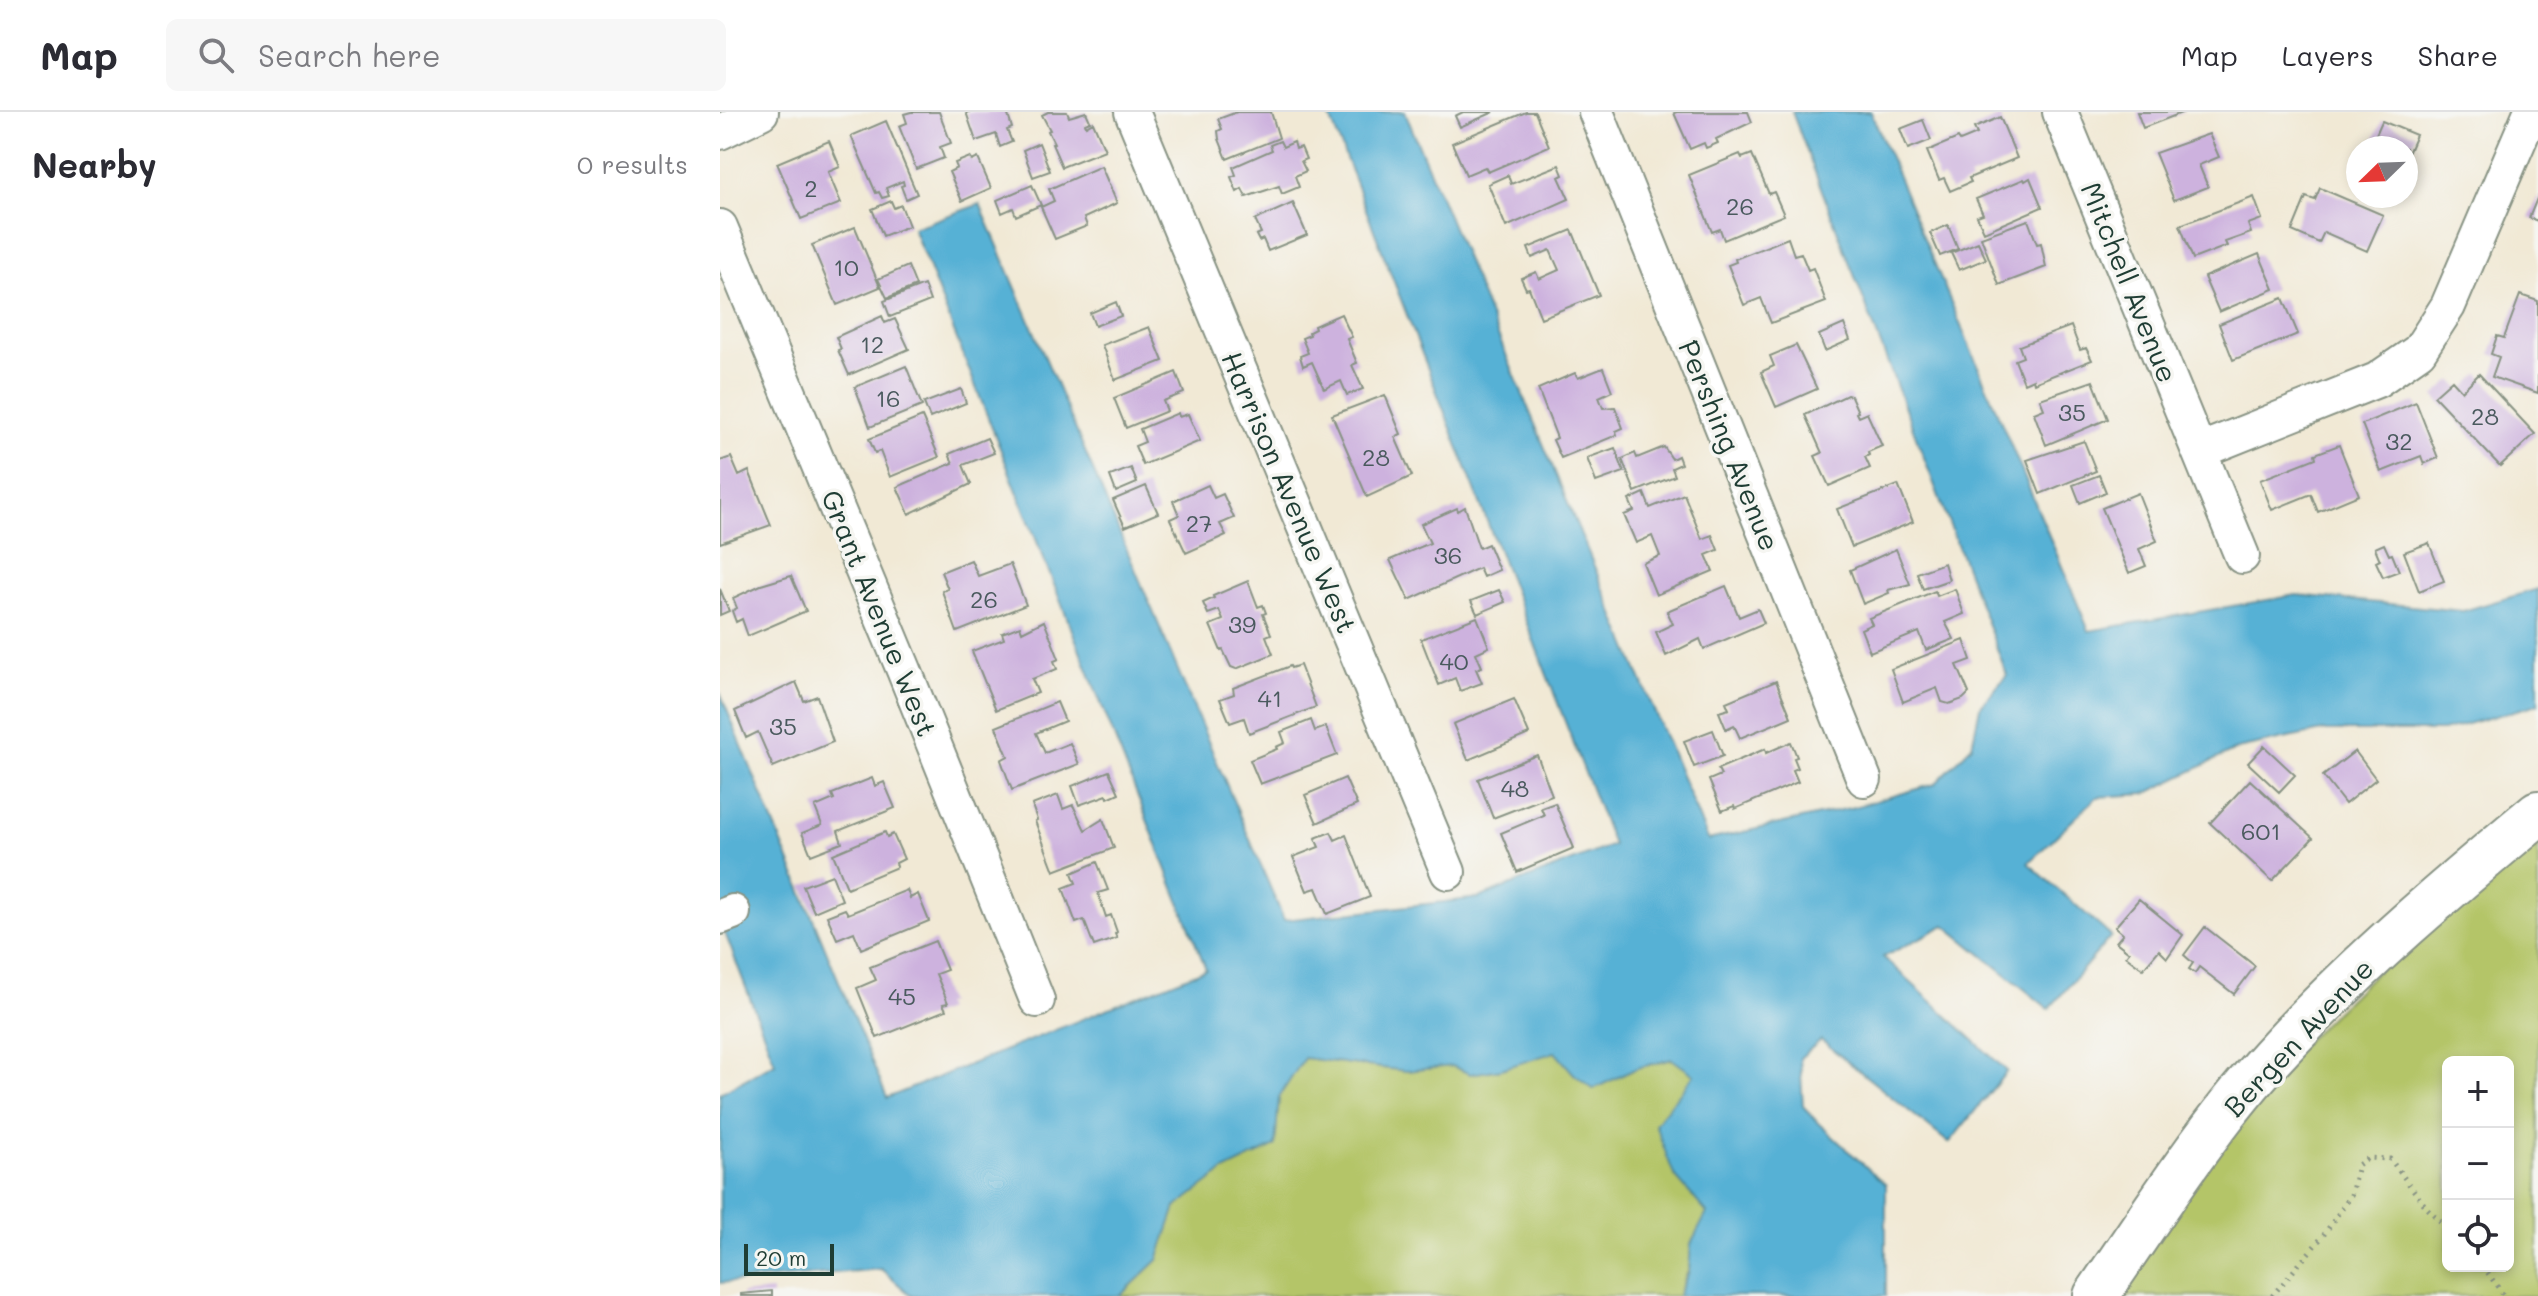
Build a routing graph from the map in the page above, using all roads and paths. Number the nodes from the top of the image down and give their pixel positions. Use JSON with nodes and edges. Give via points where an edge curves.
{"nodes":[{"id":1,"x":761,"y":112,"type":"edge"},
{"id":2,"x":1132,"y":112,"type":"edge"},
{"id":3,"x":1596,"y":112,"type":"edge"},
{"id":4,"x":2060,"y":112,"type":"edge"},
{"id":5,"x":2531,"y":112,"type":"edge"},
{"id":6,"x":720,"y":132,"type":"edge"},
{"id":7,"x":720,"y":227,"type":"edge"},
{"id":8,"x":2199,"y":451,"type":"junction"},
{"id":9,"x":2242,"y":556,"type":"dead end"},
{"id":10,"x":1864,"y":779,"type":"dead end"},
{"id":11,"x":2538,"y":813,"type":"edge"},
{"id":12,"x":1448,"y":872,"type":"dead end"},
{"id":13,"x":1037,"y":1000,"type":"dead end"},
{"id":14,"x":2442,"y":1223,"type":"edge"},
{"id":15,"x":2487,"y":1272,"type":"edge"},
{"id":16,"x":2096,"y":1296,"type":"edge"},
{"id":17,"x":2272,"y":1296,"type":"edge"},
{"id":18,"x":2504,"y":1296,"type":"edge"}],
"edges":[{"from":1,"to":6,"type":"street"},
{"from":2,"to":12,"type":"street","name":"Harrison Avenue West"},
{"from":3,"to":10,"type":"street","name":"Pershing Avenue"},
{"from":4,"to":8,"type":"street","name":"Mitchell Avenue"},
{"from":5,"to":8,"type":"street","via":[[2448,306],[2419,351],[2377,380]]},
{"from":7,"to":13,"type":"street","name":"Grant Avenue West"},
{"from":8,"to":9,"type":"street","name":"Mitchell Avenue"},
{"from":11,"to":16,"type":"main road","name":"Bergen Avenue","via":[[2435,900],[2280,1048],[2202,1143]]},
{"from":14,"to":17,"type":"path","via":[[2390,1159],[2368,1158],[2358,1165],[2351,1195],[2323,1236]]},
{"from":15,"to":18,"type":"path"}]}
